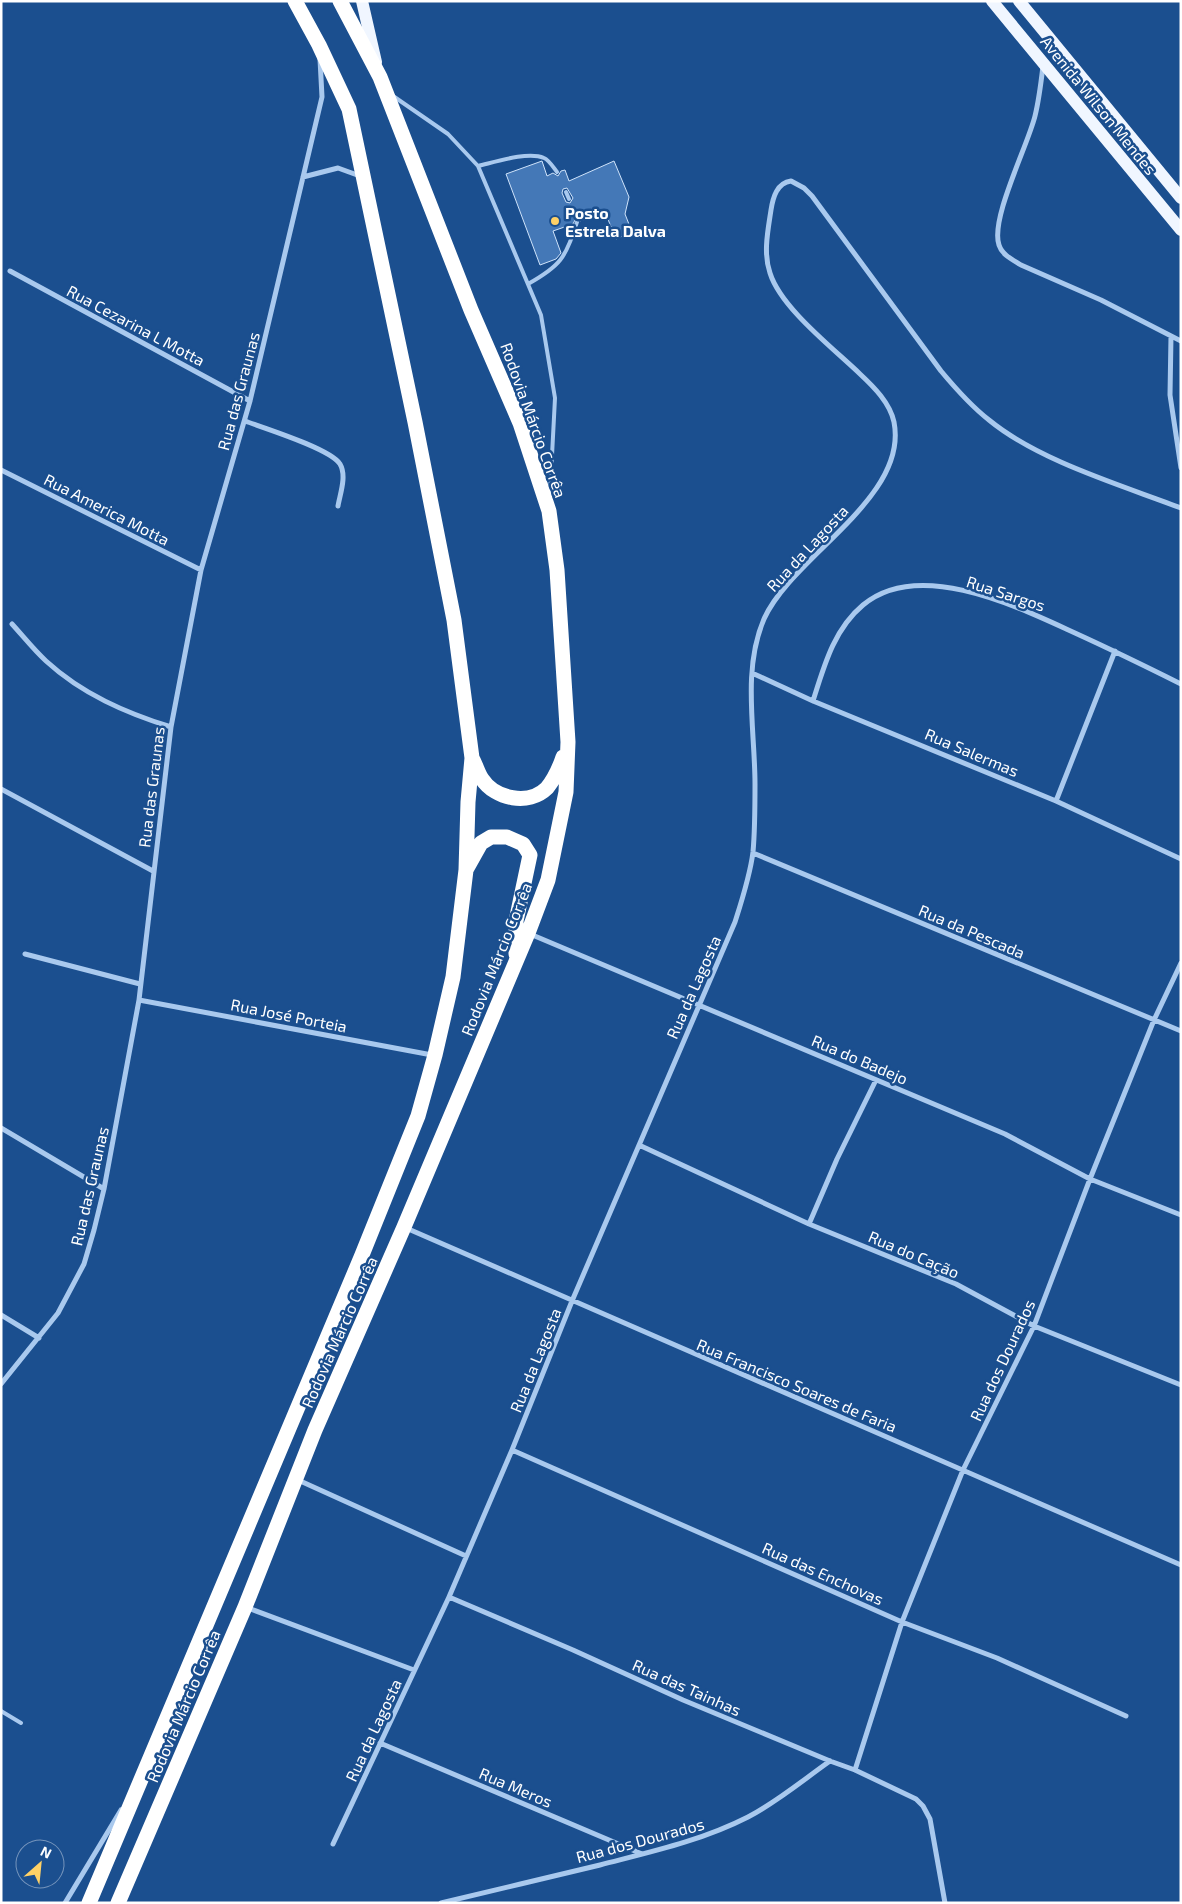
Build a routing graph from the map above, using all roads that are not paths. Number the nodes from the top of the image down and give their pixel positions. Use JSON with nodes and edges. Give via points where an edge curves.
{"nodes":[{"id":1,"x":295,"y":1,"type":"edge"},
{"id":2,"x":340,"y":1,"type":"edge"},
{"id":3,"x":362,"y":1,"type":"edge"},
{"id":4,"x":992,"y":1,"type":"edge"},
{"id":5,"x":1019,"y":1,"type":"edge"},
{"id":6,"x":319,"y":45,"type":"junction"},
{"id":7,"x":1044,"y":63,"type":"junction"},
{"id":8,"x":382,"y":84,"type":"junction"},
{"id":9,"x":478,"y":166,"type":"junction"},
{"id":10,"x":556,"y":172,"type":"dead end"},
{"id":11,"x":303,"y":177,"type":"junction"},
{"id":12,"x":365,"y":179,"type":"junction"},
{"id":13,"x":566,"y":192,"type":"dead end"},
{"id":14,"x":1181,"y":198,"type":"edge"},
{"id":15,"x":569,"y":199,"type":"dead end"},
{"id":16,"x":577,"y":222,"type":"dead end"},
{"id":17,"x":1181,"y":230,"type":"edge"},
{"id":18,"x":10,"y":271,"type":"dead end"},
{"id":19,"x":528,"y":284,"type":"junction"},
{"id":20,"x":1171,"y":336,"type":"junction"},
{"id":21,"x":1181,"y":341,"type":"edge"},
{"id":22,"x":250,"y":401,"type":"junction"},
{"id":23,"x":245,"y":421,"type":"junction"},
{"id":24,"x":1181,"y":468,"type":"edge"},
{"id":25,"x":1,"y":470,"type":"edge"},
{"id":26,"x":338,"y":506,"type":"dead end"},
{"id":27,"x":1181,"y":508,"type":"edge"},
{"id":28,"x":549,"y":511,"type":"junction"},
{"id":29,"x":201,"y":570,"type":"junction"},
{"id":30,"x":12,"y":624,"type":"dead end"},
{"id":31,"x":1114,"y":651,"type":"junction"},
{"id":32,"x":752,"y":672,"type":"junction"},
{"id":33,"x":1181,"y":684,"type":"edge"},
{"id":34,"x":813,"y":701,"type":"junction"},
{"id":35,"x":171,"y":728,"type":"junction"},
{"id":36,"x":568,"y":742,"type":"junction"},
{"id":37,"x":472,"y":758,"type":"junction"},
{"id":38,"x":1,"y":789,"type":"edge"},
{"id":39,"x":1056,"y":801,"type":"junction"},
{"id":40,"x":753,"y":853,"type":"junction"},
{"id":41,"x":1181,"y":859,"type":"edge"},
{"id":42,"x":466,"y":870,"type":"junction"},
{"id":43,"x":153,"y":871,"type":"junction"},
{"id":44,"x":528,"y":933,"type":"junction"},
{"id":45,"x":25,"y":954,"type":"dead end"},
{"id":46,"x":516,"y":960,"type":"junction"},
{"id":47,"x":1181,"y":963,"type":"edge"},
{"id":48,"x":140,"y":984,"type":"junction"},
{"id":49,"x":138,"y":1000,"type":"junction"},
{"id":50,"x":699,"y":1004,"type":"junction"},
{"id":51,"x":1154,"y":1020,"type":"junction"},
{"id":52,"x":1181,"y":1032,"type":"edge"},
{"id":53,"x":435,"y":1055,"type":"junction"},
{"id":54,"x":876,"y":1080,"type":"junction"},
{"id":55,"x":1,"y":1128,"type":"edge"},
{"id":56,"x":639,"y":1146,"type":"junction"},
{"id":57,"x":1090,"y":1179,"type":"junction"},
{"id":58,"x":104,"y":1189,"type":"junction"},
{"id":59,"x":1181,"y":1215,"type":"edge"},
{"id":60,"x":809,"y":1224,"type":"junction"},
{"id":61,"x":404,"y":1227,"type":"junction"},
{"id":62,"x":572,"y":1301,"type":"junction"},
{"id":63,"x":1,"y":1315,"type":"edge"},
{"id":64,"x":1034,"y":1326,"type":"junction"},
{"id":65,"x":39,"y":1338,"type":"junction"},
{"id":66,"x":1,"y":1384,"type":"edge"},
{"id":67,"x":1181,"y":1385,"type":"edge"},
{"id":68,"x":512,"y":1450,"type":"junction"},
{"id":69,"x":963,"y":1470,"type":"junction"},
{"id":70,"x":295,"y":1479,"type":"junction"},
{"id":71,"x":466,"y":1556,"type":"junction"},
{"id":72,"x":1181,"y":1565,"type":"edge"},
{"id":73,"x":449,"y":1597,"type":"junction"},
{"id":74,"x":245,"y":1607,"type":"junction"},
{"id":75,"x":902,"y":1622,"type":"junction"},
{"id":76,"x":414,"y":1670,"type":"junction"},
{"id":77,"x":1,"y":1711,"type":"edge"},
{"id":78,"x":1126,"y":1716,"type":"dead end"},
{"id":79,"x":21,"y":1723,"type":"dead end"},
{"id":80,"x":380,"y":1743,"type":"junction"},
{"id":81,"x":830,"y":1761,"type":"junction"},
{"id":82,"x":856,"y":1770,"type":"junction"},
{"id":83,"x":142,"y":1775,"type":"junction"},
{"id":84,"x":333,"y":1844,"type":"dead end"},
{"id":85,"x":642,"y":1854,"type":"junction"},
{"id":86,"x":65,"y":1903,"type":"edge"},
{"id":87,"x":89,"y":1903,"type":"edge"},
{"id":88,"x":118,"y":1903,"type":"edge"},
{"id":89,"x":440,"y":1903,"type":"edge"},
{"id":90,"x":945,"y":1903,"type":"edge"}],
"edges":[{"from":1,"to":6,"type":"highway","name":"Rodovia Márcio Corrêa"},
{"from":2,"to":8,"type":"highway","name":"Rodovia Márcio Corrêa"},
{"from":3,"to":8,"type":"main road"},
{"from":4,"to":7,"type":"main road","name":"Avenida Wilson Mendes"},
{"from":5,"to":14,"type":"main road","name":"Avenida Wilson Mendes"},
{"from":6,"to":11,"type":"street","name":"Rua das Graunas","via":[[322,97]]},
{"from":6,"to":12,"type":"highway","name":"Rodovia Márcio Corrêa","via":[[350,109]]},
{"from":7,"to":17,"type":"main road","name":"Avenida Wilson Mendes"},
{"from":7,"to":20,"type":"street","via":[[1035,116],[998,226],[999,245],[1021,265],[1101,300]]},
{"from":8,"to":9,"type":"lane","via":[[448,134]]},
{"from":8,"to":28,"type":"highway","name":"Rodovia Márcio Corrêa","via":[[471,310],[520,423]]},
{"from":9,"to":10,"type":"lane","via":[[536,156],[546,159]]},
{"from":9,"to":19,"type":"lane"},
{"from":11,"to":12,"type":"street","via":[[338,168]]},
{"from":11,"to":22,"type":"street","name":"Rua das Graunas"},
{"from":12,"to":37,"type":"highway","name":"Rodovia Márcio Corrêa","via":[[454,620]]},
{"from":13,"to":15,"type":"lane"},
{"from":16,"to":19,"type":"lane","via":[[559,263]]},
{"from":18,"to":22,"type":"street","name":"Rua Cezarina L Motta"},
{"from":19,"to":28,"type":"lane","via":[[541,315],[555,398]]},
{"from":20,"to":21,"type":"street"},
{"from":20,"to":24,"type":"street","via":[[1170,395]]},
{"from":22,"to":23,"type":"street","name":"Rua das Graunas"},
{"from":23,"to":26,"type":"street","via":[[317,449],[336,460],[343,476]]},
{"from":23,"to":29,"type":"street","name":"Rua das Graunas"},
{"from":25,"to":29,"type":"street","name":"Rua America Motta"},
{"from":27,"to":32,"type":"street","name":"Rua da Lagosta","via":[[1059,461],[990,421],[960,394],[812,196],[796,183],[783,183],[774,196],[766,240],[769,272],[790,306],[870,384],[886,404],[894,420],[896,438],[891,460],[868,500],[795,576],[768,612],[758,636]]},
{"from":28,"to":36,"type":"highway","name":"Rodovia Márcio Corrêa","via":[[557,570]]},
{"from":29,"to":35,"type":"street","name":"Rua das Graunas"},
{"from":30,"to":35,"type":"street","via":[[46,661],[69,679],[131,715]]},
{"from":31,"to":33,"type":"street","name":"Rua Sargos"},
{"from":31,"to":34,"type":"street","name":"Rua Sargos","via":[[1022,608],[973,592],[925,585],[896,588],[870,600],[848,620],[825,662]]},
{"from":31,"to":39,"type":"street"},
{"from":32,"to":34,"type":"street","name":"Rua Salermas"},
{"from":32,"to":40,"type":"street","name":"Rua da Lagosta"},
{"from":34,"to":39,"type":"street","name":"Rua Salermas"},
{"from":35,"to":43,"type":"street","name":"Rua das Graunas"},
{"from":36,"to":37,"type":"highway","via":[[556,776],[545,790],[529,798],[512,798],[496,792],[483,780]]},
{"from":36,"to":44,"type":"highway","name":"Rodovia Márcio Corrêa","via":[[566,792],[552,861]]},
{"from":37,"to":42,"type":"highway","name":"Rodovia Márcio Corrêa"},
{"from":38,"to":43,"type":"street"},
{"from":39,"to":41,"type":"street","name":"Rua Salermas"},
{"from":40,"to":50,"type":"street","name":"Rua da Lagosta","via":[[735,922]]},
{"from":40,"to":51,"type":"street","name":"Rua da Pescada"},
{"from":42,"to":46,"type":"highway","via":[[481,843],[492,837],[507,837],[523,844],[530,855],[516,922]]},
{"from":42,"to":53,"type":"highway","name":"Rodovia Márcio Corrêa","via":[[453,977]]},
{"from":43,"to":48,"type":"street","name":"Rua das Graunas"},
{"from":44,"to":46,"type":"highway","name":"Rodovia Márcio Corrêa"},
{"from":44,"to":50,"type":"street","name":"Rua do Badejo"},
{"from":45,"to":48,"type":"street"},
{"from":46,"to":61,"type":"highway","name":"Rodovia Márcio Corrêa"},
{"from":47,"to":51,"type":"street","name":"Rua dos Dourados"},
{"from":48,"to":49,"type":"street","name":"Rua das Graunas"},
{"from":49,"to":53,"type":"street","name":"Rua José Porteia"},
{"from":49,"to":58,"type":"street","name":"Rua das Graunas"},
{"from":50,"to":54,"type":"street","name":"Rua do Badejo"},
{"from":50,"to":56,"type":"street","name":"Rua da Lagosta"},
{"from":51,"to":52,"type":"street","name":"Rua da Pescada"},
{"from":51,"to":57,"type":"street","name":"Rua dos Dourados"},
{"from":53,"to":83,"type":"highway","name":"Rodovia Márcio Corrêa","via":[[418,1116],[362,1255]]},
{"from":54,"to":57,"type":"street","name":"Rua do Badejo","via":[[1005,1134]]},
{"from":54,"to":60,"type":"street"},
{"from":55,"to":58,"type":"street"},
{"from":56,"to":60,"type":"street","name":"Rua do Cação"},
{"from":56,"to":62,"type":"street","name":"Rua da Lagosta"},
{"from":57,"to":59,"type":"street","name":"Rua do Badejo"},
{"from":57,"to":64,"type":"street","name":"Rua dos Dourados"},
{"from":58,"to":65,"type":"street","name":"Rua das Graunas","via":[[84,1264],[58,1313]]},
{"from":60,"to":64,"type":"street","name":"Rua do Cação","via":[[956,1284]]},
{"from":61,"to":62,"type":"street","name":"Rua Francisco Soares de Faria"},
{"from":61,"to":70,"type":"highway","name":"Rodovia Márcio Corrêa"},
{"from":62,"to":68,"type":"street","name":"Rua da Lagosta"},
{"from":62,"to":69,"type":"street","name":"Rua Francisco Soares de Faria"},
{"from":63,"to":65,"type":"street"},
{"from":64,"to":67,"type":"street","name":"Rua do Cação"},
{"from":64,"to":69,"type":"street","name":"Rua dos Dourados"},
{"from":65,"to":66,"type":"street","name":"Rua das Graunas"},
{"from":68,"to":71,"type":"street","name":"Rua da Lagosta"},
{"from":68,"to":75,"type":"street","name":"Rua das Enchovas"},
{"from":69,"to":72,"type":"street","name":"Rua Francisco Soares de Faria"},
{"from":69,"to":75,"type":"street","name":"Rua dos Dourados"},
{"from":70,"to":71,"type":"street"},
{"from":70,"to":74,"type":"highway","name":"Rodovia Márcio Corrêa"},
{"from":71,"to":73,"type":"street","name":"Rua da Lagosta"},
{"from":73,"to":76,"type":"street","name":"Rua da Lagosta"},
{"from":73,"to":81,"type":"street","name":"Rua das Tainhas"},
{"from":74,"to":76,"type":"street"},
{"from":74,"to":88,"type":"highway","name":"Rodovia Márcio Corrêa"},
{"from":75,"to":78,"type":"street","name":"Rua das Enchovas","via":[[997,1658]]},
{"from":75,"to":82,"type":"street","name":"Rua dos Dourados"},
{"from":76,"to":80,"type":"street","name":"Rua da Lagosta"},
{"from":77,"to":79,"type":"lane"},
{"from":80,"to":84,"type":"street","name":"Rua da Lagosta"},
{"from":80,"to":85,"type":"street","name":"Rua Meros"},
{"from":81,"to":82,"type":"street","name":"Rua das Tainhas"},
{"from":81,"to":85,"type":"street","name":"Rua dos Dourados","via":[[749,1816],[682,1844]]},
{"from":82,"to":90,"type":"street","name":"Rua das Tainhas","via":[[924,1806],[930,1819]]},
{"from":83,"to":86,"type":"street"},
{"from":83,"to":87,"type":"highway","name":"Rodovia Márcio Corrêa"},
{"from":85,"to":89,"type":"street","name":"Rua dos Dourados"}]}
